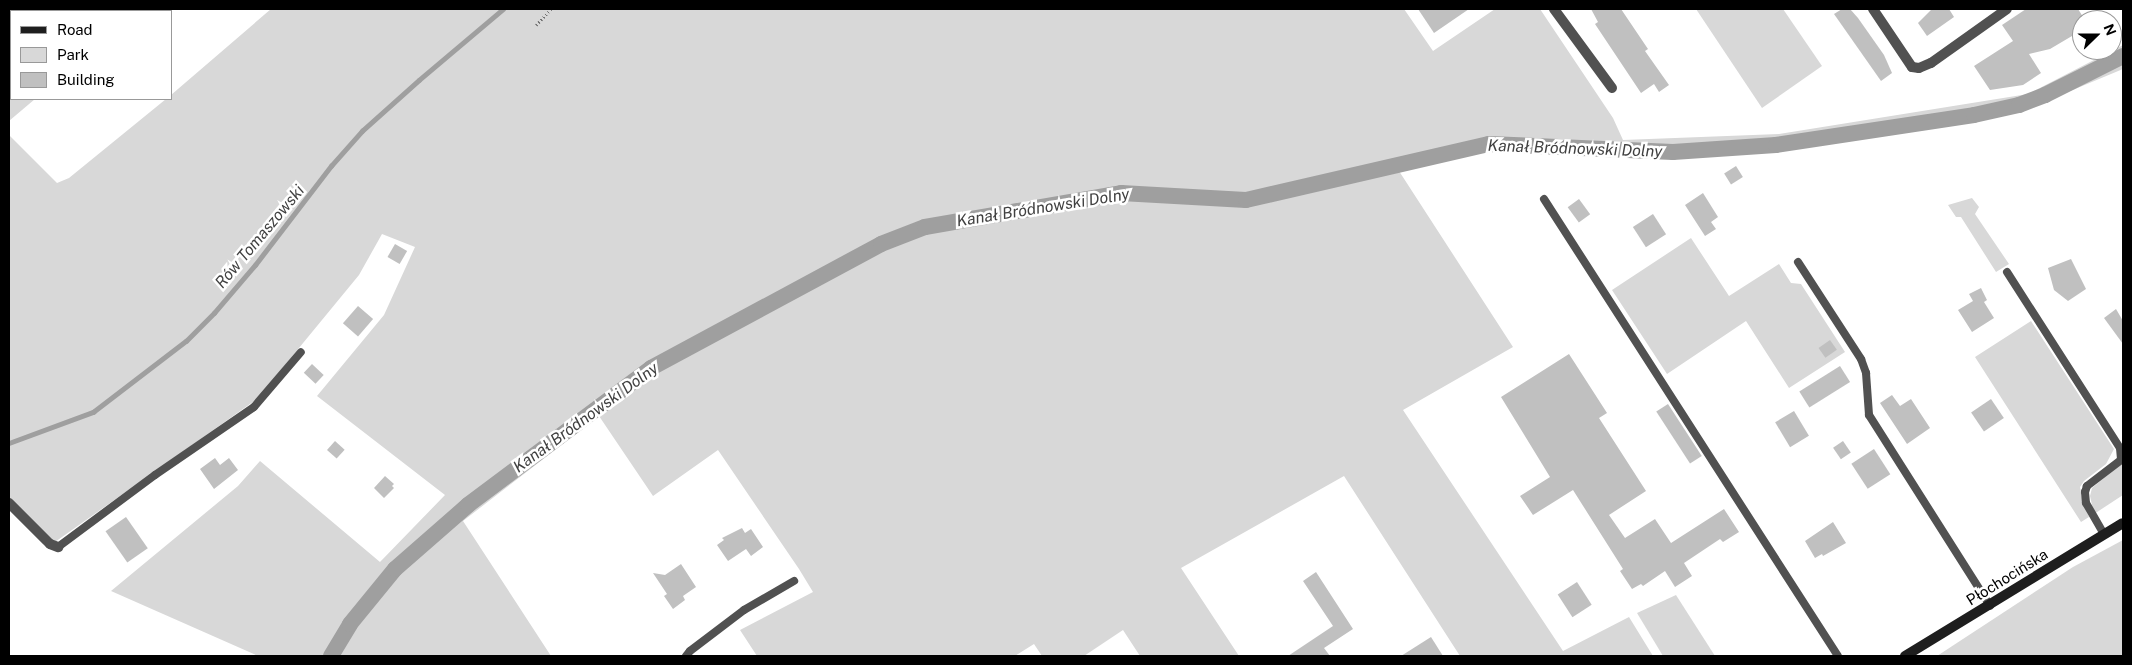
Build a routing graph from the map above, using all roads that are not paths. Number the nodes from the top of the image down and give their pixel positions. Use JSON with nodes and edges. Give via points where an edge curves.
{"nodes":[{"id":1,"x":1554,"y":9,"type":"edge"},
{"id":2,"x":1873,"y":9,"type":"edge"},
{"id":3,"x":2007,"y":9,"type":"edge"},
{"id":4,"x":1612,"y":88,"type":"dead end"},
{"id":5,"x":1544,"y":199,"type":"dead end"},
{"id":6,"x":1798,"y":262,"type":"dead end"},
{"id":7,"x":2007,"y":272,"type":"dead end"},
{"id":8,"x":301,"y":352,"type":"dead end"},
{"id":9,"x":9,"y":504,"type":"edge"},
{"id":10,"x":2123,"y":523,"type":"edge"},
{"id":11,"x":2104,"y":534,"type":"junction"},
{"id":12,"x":58,"y":547,"type":"joint"},
{"id":13,"x":794,"y":581,"type":"dead end"},
{"id":14,"x":1990,"y":606,"type":"junction"},
{"id":15,"x":686,"y":656,"type":"edge"},
{"id":16,"x":1838,"y":656,"type":"edge"},
{"id":17,"x":1905,"y":656,"type":"edge"}],
"edges":[{"from":1,"to":4,"type":"street"},
{"from":2,"to":3,"type":"street","via":[[1912,67],[1919,68],[1931,63]]},
{"from":5,"to":16,"type":"lane"},
{"from":6,"to":14,"type":"lane","via":[[1861,359],[1866,373],[1869,416]]},
{"from":7,"to":11,"type":"lane","via":[[2120,448],[2121,460],[2087,486],[2085,492],[2086,504]]},
{"from":8,"to":12,"type":"lane","via":[[254,407]]},
{"from":9,"to":12,"type":"street","via":[[50,544]]},
{"from":10,"to":11,"type":"main road","name":"Płochocińska"},
{"from":11,"to":14,"type":"main road","name":"Płochocińska"},
{"from":13,"to":15,"type":"lane","via":[[744,610]]},
{"from":14,"to":17,"type":"main road","name":"Płochocińska"}]}
